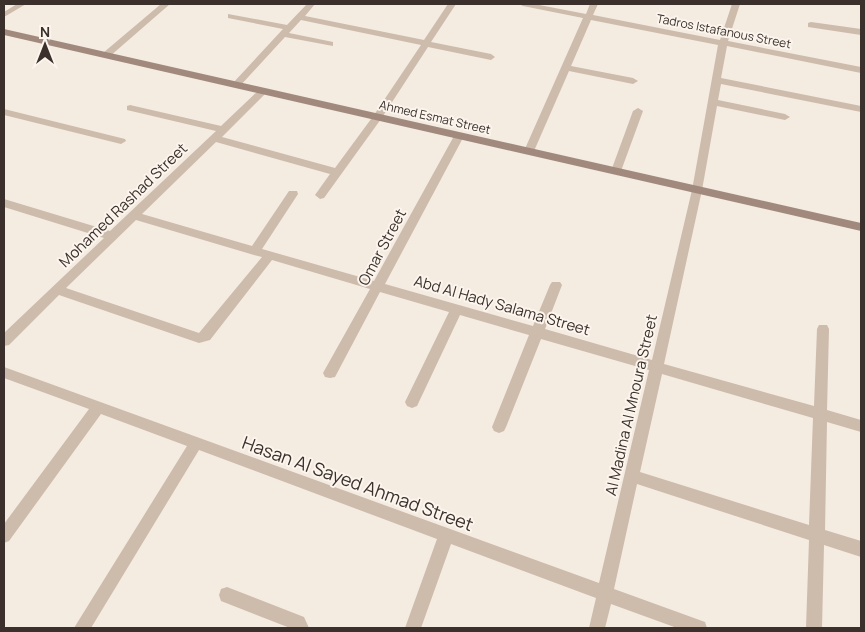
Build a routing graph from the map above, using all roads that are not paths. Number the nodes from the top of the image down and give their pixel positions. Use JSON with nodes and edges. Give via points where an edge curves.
{"nodes":[{"id":1,"x":22,"y":4,"type":"edge"},
{"id":2,"x":166,"y":4,"type":"edge"},
{"id":3,"x":311,"y":4,"type":"edge"},
{"id":4,"x":452,"y":4,"type":"edge"},
{"id":5,"x":523,"y":4,"type":"edge"},
{"id":6,"x":594,"y":4,"type":"edge"},
{"id":7,"x":736,"y":4,"type":"edge"},
{"id":8,"x":4,"y":15,"type":"edge"},
{"id":9,"x":231,"y":16,"type":"dead end"},
{"id":10,"x":589,"y":16,"type":"junction"},
{"id":11,"x":299,"y":17,"type":"junction"},
{"id":12,"x":811,"y":24,"type":"dead end"},
{"id":13,"x":286,"y":31,"type":"junction"},
{"id":14,"x":861,"y":32,"type":"edge"},
{"id":15,"x":6,"y":34,"type":"edge"},
{"id":16,"x":330,"y":44,"type":"dead end"},
{"id":17,"x":426,"y":44,"type":"junction"},
{"id":18,"x":723,"y":44,"type":"junction"},
{"id":19,"x":106,"y":55,"type":"junction"},
{"id":20,"x":491,"y":57,"type":"dead end"},
{"id":21,"x":567,"y":68,"type":"junction"},
{"id":22,"x":861,"y":70,"type":"edge"},
{"id":23,"x":716,"y":80,"type":"junction"},
{"id":24,"x":633,"y":81,"type":"dead end"},
{"id":25,"x":236,"y":85,"type":"junction"},
{"id":26,"x":263,"y":91,"type":"junction"},
{"id":27,"x":712,"y":102,"type":"junction"},
{"id":28,"x":130,"y":108,"type":"dead end"},
{"id":29,"x":861,"y":109,"type":"edge"},
{"id":30,"x":638,"y":110,"type":"dead end"},
{"id":31,"x":4,"y":112,"type":"edge"},
{"id":32,"x":378,"y":117,"type":"junction"},
{"id":33,"x":785,"y":117,"type":"dead end"},
{"id":34,"x":223,"y":129,"type":"junction"},
{"id":35,"x":459,"y":136,"type":"junction"},
{"id":36,"x":215,"y":138,"type":"junction"},
{"id":37,"x":121,"y":141,"type":"dead end"},
{"id":38,"x":529,"y":151,"type":"junction"},
{"id":39,"x":337,"y":172,"type":"junction"},
{"id":40,"x":616,"y":172,"type":"junction"},
{"id":41,"x":697,"y":190,"type":"junction"},
{"id":42,"x":292,"y":194,"type":"dead end"},
{"id":43,"x":320,"y":195,"type":"dead end"},
{"id":44,"x":4,"y":203,"type":"edge"},
{"id":45,"x":134,"y":216,"type":"junction"},
{"id":46,"x":861,"y":228,"type":"edge"},
{"id":47,"x":112,"y":236,"type":"junction"},
{"id":48,"x":254,"y":250,"type":"junction"},
{"id":49,"x":270,"y":255,"type":"junction"},
{"id":50,"x":556,"y":285,"type":"dead end"},
{"id":51,"x":378,"y":286,"type":"junction"},
{"id":52,"x":56,"y":290,"type":"junction"},
{"id":53,"x":457,"y":309,"type":"junction"},
{"id":54,"x":823,"y":329,"type":"dead end"},
{"id":55,"x":538,"y":332,"type":"junction"},
{"id":56,"x":6,"y":334,"type":"edge"},
{"id":57,"x":657,"y":366,"type":"junction"},
{"id":58,"x":4,"y":372,"type":"edge"},
{"id":59,"x":330,"y":372,"type":"dead end"},
{"id":60,"x":412,"y":402,"type":"dead end"},
{"id":61,"x":98,"y":407,"type":"junction"},
{"id":62,"x":820,"y":413,"type":"junction"},
{"id":63,"x":861,"y":426,"type":"edge"},
{"id":64,"x":499,"y":427,"type":"dead end"},
{"id":65,"x":196,"y":443,"type":"junction"},
{"id":66,"x":632,"y":476,"type":"junction"},
{"id":67,"x":816,"y":534,"type":"junction"},
{"id":68,"x":446,"y":535,"type":"junction"},
{"id":69,"x":4,"y":536,"type":"edge"},
{"id":70,"x":861,"y":549,"type":"edge"},
{"id":71,"x":227,"y":594,"type":"dead end"},
{"id":72,"x":605,"y":594,"type":"junction"},
{"id":73,"x":82,"y":628,"type":"edge"},
{"id":74,"x":301,"y":628,"type":"edge"},
{"id":75,"x":413,"y":628,"type":"edge"},
{"id":76,"x":597,"y":628,"type":"edge"},
{"id":77,"x":699,"y":628,"type":"edge"},
{"id":78,"x":814,"y":628,"type":"edge"}],
"edges":[{"from":1,"to":8,"type":"street"},
{"from":2,"to":19,"type":"street"},
{"from":3,"to":11,"type":"street"},
{"from":4,"to":17,"type":"street"},
{"from":5,"to":10,"type":"street","name":"Tadros Istafanous Street"},
{"from":6,"to":10,"type":"street"},
{"from":7,"to":18,"type":"street","name":"Al Madina Al Mnoura Street"},
{"from":9,"to":13,"type":"street"},
{"from":10,"to":18,"type":"street","name":"Tadros Istafanous Street"},
{"from":10,"to":21,"type":"street"},
{"from":11,"to":13,"type":"street"},
{"from":11,"to":17,"type":"street"},
{"from":12,"to":14,"type":"street"},
{"from":13,"to":16,"type":"street"},
{"from":13,"to":25,"type":"street"},
{"from":15,"to":19,"type":"main road","name":"Ahmed Esmat Street"},
{"from":17,"to":20,"type":"street"},
{"from":17,"to":32,"type":"street"},
{"from":18,"to":22,"type":"street","name":"Tadros Istafanous Street"},
{"from":18,"to":23,"type":"street","name":"Al Madina Al Mnoura Street"},
{"from":19,"to":25,"type":"main road","name":"Ahmed Esmat Street"},
{"from":21,"to":24,"type":"street"},
{"from":21,"to":38,"type":"street"},
{"from":23,"to":27,"type":"street","name":"Al Madina Al Mnoura Street"},
{"from":23,"to":29,"type":"street"},
{"from":25,"to":26,"type":"main road","name":"Ahmed Esmat Street"},
{"from":26,"to":32,"type":"main road","name":"Ahmed Esmat Street"},
{"from":26,"to":34,"type":"street","name":"Mohamed Rashad Street"},
{"from":27,"to":33,"type":"street"},
{"from":27,"to":41,"type":"street","name":"Al Madina Al Mnoura Street"},
{"from":28,"to":34,"type":"street"},
{"from":30,"to":40,"type":"street"},
{"from":31,"to":37,"type":"street"},
{"from":32,"to":35,"type":"main road","name":"Ahmed Esmat Street"},
{"from":32,"to":39,"type":"street"},
{"from":34,"to":36,"type":"street","name":"Mohamed Rashad Street"},
{"from":35,"to":38,"type":"main road","name":"Ahmed Esmat Street"},
{"from":35,"to":51,"type":"street","name":"Omar Street"},
{"from":36,"to":39,"type":"street"},
{"from":36,"to":45,"type":"street","name":"Mohamed Rashad Street"},
{"from":38,"to":40,"type":"main road","name":"Ahmed Esmat Street"},
{"from":39,"to":43,"type":"street"},
{"from":40,"to":41,"type":"main road","name":"Ahmed Esmat Street"},
{"from":41,"to":46,"type":"main road","name":"Ahmed Esmat Street"},
{"from":41,"to":57,"type":"street","name":"Al Madina Al Mnoura Street"},
{"from":42,"to":48,"type":"street"},
{"from":44,"to":47,"type":"street"},
{"from":45,"to":47,"type":"street","name":"Mohamed Rashad Street"},
{"from":45,"to":48,"type":"street","name":"Abd Al Hady Salama Street"},
{"from":47,"to":52,"type":"street","name":"Mohamed Rashad Street"},
{"from":48,"to":49,"type":"street","name":"Abd Al Hady Salama Street"},
{"from":49,"to":51,"type":"street","name":"Abd Al Hady Salama Street"},
{"from":49,"to":52,"type":"street","via":[[205,336],[199,338]]},
{"from":50,"to":55,"type":"street"},
{"from":51,"to":53,"type":"street","name":"Abd Al Hady Salama Street"},
{"from":51,"to":59,"type":"street","name":"Omar Street"},
{"from":52,"to":56,"type":"street","name":"Mohamed Rashad Street"},
{"from":53,"to":55,"type":"street","name":"Abd Al Hady Salama Street"},
{"from":53,"to":60,"type":"street"},
{"from":54,"to":62,"type":"street"},
{"from":55,"to":57,"type":"street","name":"Abd Al Hady Salama Street"},
{"from":55,"to":64,"type":"street"},
{"from":57,"to":62,"type":"street","name":"Abd Al Hady Salama Street"},
{"from":57,"to":66,"type":"street","name":"Al Madina Al Mnoura Street"},
{"from":58,"to":61,"type":"street","name":"Hasan Al Sayed Ahmad Street"},
{"from":61,"to":65,"type":"street","name":"Hasan Al Sayed Ahmad Street"},
{"from":61,"to":69,"type":"street"},
{"from":62,"to":63,"type":"street","name":"Abd Al Hady Salama Street"},
{"from":62,"to":67,"type":"street"},
{"from":65,"to":68,"type":"street","name":"Hasan Al Sayed Ahmad Street"},
{"from":65,"to":73,"type":"street"},
{"from":66,"to":67,"type":"street"},
{"from":66,"to":72,"type":"street","name":"Al Madina Al Mnoura Street"},
{"from":67,"to":70,"type":"street"},
{"from":67,"to":78,"type":"street"},
{"from":68,"to":72,"type":"street","name":"Hasan Al Sayed Ahmad Street"},
{"from":68,"to":75,"type":"street"},
{"from":71,"to":74,"type":"street","via":[[298,623]]},
{"from":72,"to":76,"type":"street","name":"Al Madina Al Mnoura Street"},
{"from":72,"to":77,"type":"street","name":"Hasan Al Sayed Ahmad Street"}]}
